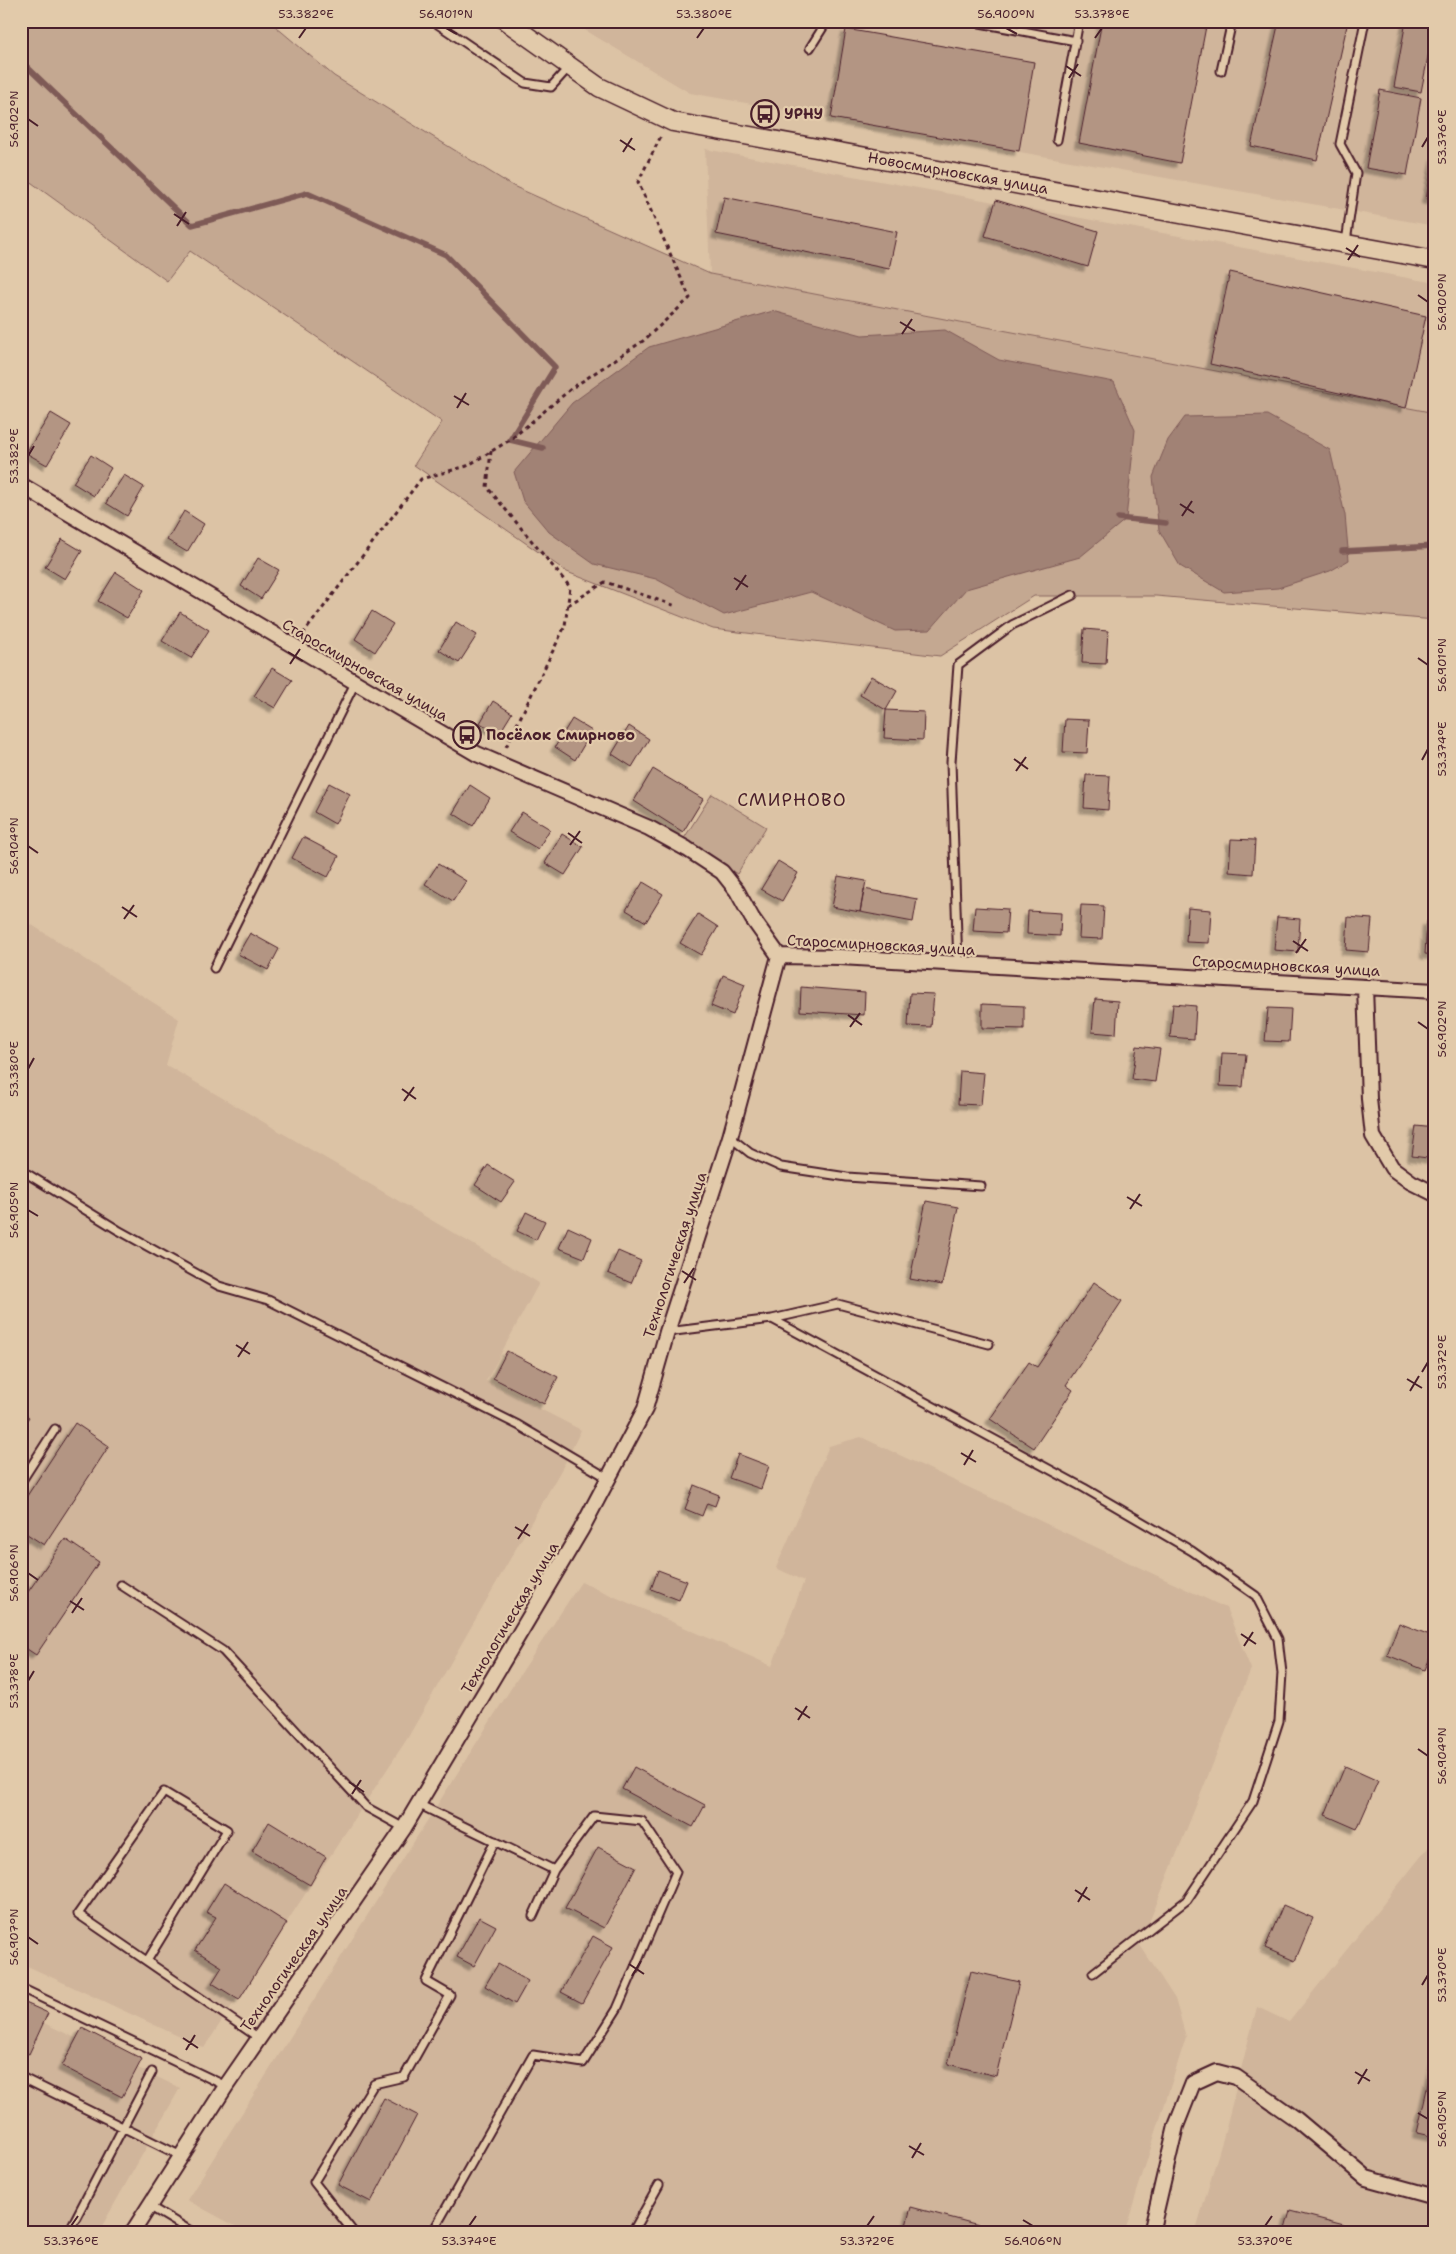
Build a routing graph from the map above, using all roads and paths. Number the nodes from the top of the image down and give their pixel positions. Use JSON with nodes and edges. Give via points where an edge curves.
{"nodes":[{"id":1,"x":433,"y":21,"type":"edge"},
{"id":2,"x":506,"y":21,"type":"edge"},
{"id":3,"x":827,"y":21,"type":"edge"},
{"id":4,"x":969,"y":21,"type":"edge"},
{"id":5,"x":1079,"y":21,"type":"edge"},
{"id":6,"x":1232,"y":21,"type":"edge"},
{"id":7,"x":1365,"y":21,"type":"edge"},
{"id":8,"x":985,"y":23,"type":"edge"},
{"id":9,"x":1076,"y":41,"type":"junction"},
{"id":10,"x":810,"y":48,"type":"dead end"},
{"id":11,"x":570,"y":66,"type":"junction"},
{"id":12,"x":1221,"y":71,"type":"dead end"},
{"id":13,"x":673,"y":122,"type":"junction"},
{"id":14,"x":1057,"y":140,"type":"dead end"},
{"id":15,"x":1346,"y":242,"type":"junction"},
{"id":16,"x":1435,"y":260,"type":"edge"},
{"id":17,"x":492,"y":451,"type":"junction"},
{"id":18,"x":21,"y":485,"type":"edge"},
{"id":19,"x":1073,"y":595,"type":"dead end"},
{"id":20,"x":568,"y":605,"type":"junction"},
{"id":21,"x":676,"y":606,"type":"dead end"},
{"id":22,"x":293,"y":647,"type":"junction"},
{"id":23,"x":355,"y":683,"type":"junction"},
{"id":24,"x":499,"y":763,"type":"junction"},
{"id":25,"x":779,"y":956,"type":"junction"},
{"id":26,"x":958,"y":965,"type":"junction"},
{"id":27,"x":214,"y":968,"type":"dead end"},
{"id":28,"x":1365,"y":987,"type":"junction"},
{"id":29,"x":1435,"y":991,"type":"edge"},
{"id":30,"x":730,"y":1137,"type":"junction"},
{"id":31,"x":21,"y":1170,"type":"edge"},
{"id":32,"x":981,"y":1186,"type":"dead end"},
{"id":33,"x":1435,"y":1194,"type":"edge"},
{"id":34,"x":772,"y":1319,"type":"junction"},
{"id":35,"x":667,"y":1332,"type":"junction"},
{"id":36,"x":989,"y":1344,"type":"dead end"},
{"id":37,"x":55,"y":1429,"type":"dead end"},
{"id":38,"x":608,"y":1478,"type":"junction"},
{"id":39,"x":21,"y":1482,"type":"edge"},
{"id":40,"x":121,"y":1585,"type":"dead end"},
{"id":41,"x":418,"y":1804,"type":"junction"},
{"id":42,"x":404,"y":1828,"type":"junction"},
{"id":43,"x":495,"y":1841,"type":"junction"},
{"id":44,"x":554,"y":1870,"type":"junction"},
{"id":45,"x":533,"y":1916,"type":"dead end"},
{"id":46,"x":147,"y":1961,"type":"junction"},
{"id":47,"x":1093,"y":1973,"type":"dead end"},
{"id":48,"x":21,"y":1988,"type":"edge"},
{"id":49,"x":259,"y":2038,"type":"junction"},
{"id":50,"x":152,"y":2072,"type":"dead end"},
{"id":51,"x":21,"y":2077,"type":"edge"},
{"id":52,"x":226,"y":2086,"type":"junction"},
{"id":53,"x":124,"y":2128,"type":"junction"},
{"id":54,"x":181,"y":2156,"type":"junction"},
{"id":55,"x":659,"y":2185,"type":"dead end"},
{"id":56,"x":1435,"y":2197,"type":"edge"},
{"id":57,"x":149,"y":2206,"type":"junction"},
{"id":58,"x":68,"y":2233,"type":"edge"},
{"id":59,"x":132,"y":2233,"type":"edge"},
{"id":60,"x":194,"y":2233,"type":"edge"},
{"id":61,"x":354,"y":2233,"type":"edge"},
{"id":62,"x":432,"y":2233,"type":"edge"},
{"id":63,"x":632,"y":2233,"type":"edge"},
{"id":64,"x":1151,"y":2233,"type":"edge"}],
"edges":[{"from":1,"to":11,"type":"lane","via":[[525,83],[551,87]]},
{"from":2,"to":11,"type":"street","name":"Новосмирновская улица"},
{"from":3,"to":10,"type":"lane"},
{"from":4,"to":8,"type":"lane"},
{"from":5,"to":9,"type":"lane"},
{"from":6,"to":12,"type":"lane"},
{"from":7,"to":15,"type":"lane","via":[[1340,144],[1356,173]]},
{"from":8,"to":9,"type":"lane"},
{"from":9,"to":14,"type":"lane"},
{"from":11,"to":13,"type":"street","name":"Новосмирновская улица","via":[[599,87]]},
{"from":13,"to":15,"type":"street","name":"Новосмирновская улица"},
{"from":13,"to":17,"type":"path","via":[[659,139],[638,182],[690,298],[643,341],[572,388]]},
{"from":15,"to":16,"type":"street","name":"Новосмирновская улица"},
{"from":17,"to":20,"type":"path","via":[[487,487],[570,587]]},
{"from":17,"to":22,"type":"path","via":[[467,466],[421,480]]},
{"from":18,"to":22,"type":"street","name":"Старосмирновская улица"},
{"from":19,"to":26,"type":"lane","via":[[1012,625],[958,665],[951,762]]},
{"from":20,"to":21,"type":"path","via":[[605,582]]},
{"from":20,"to":24,"type":"path","via":[[565,626]]},
{"from":22,"to":23,"type":"street","name":"Старосмирновская улица"},
{"from":23,"to":24,"type":"street","name":"Старосмирновская улица","via":[[477,754]]},
{"from":23,"to":27,"type":"lane"},
{"from":24,"to":25,"type":"street","name":"Старосмирновская улица","via":[[648,828],[722,872]]},
{"from":25,"to":26,"type":"street","name":"Старосмирновская улица"},
{"from":25,"to":30,"type":"street","name":"Технологическая улица"},
{"from":26,"to":28,"type":"street","name":"Старосмирновская улица"},
{"from":28,"to":29,"type":"street","name":"Старосмирновская улица"},
{"from":28,"to":33,"type":"street","via":[[1368,1099],[1373,1136],[1392,1168]]},
{"from":30,"to":32,"type":"lane","via":[[750,1153],[781,1167],[847,1176]]},
{"from":30,"to":35,"type":"street","name":"Технологическая улица"},
{"from":31,"to":38,"type":"lane","via":[[118,1230],[219,1286],[268,1300],[518,1425]]},
{"from":34,"to":35,"type":"lane"},
{"from":34,"to":36,"type":"lane","via":[[838,1304]]},
{"from":34,"to":47,"type":"lane","via":[[1084,1488],[1192,1551],[1256,1596],[1278,1639],[1282,1673],[1279,1722],[1253,1801],[1187,1900]]},
{"from":35,"to":38,"type":"street","name":"Технологическая улица","via":[[645,1409]]},
{"from":37,"to":39,"type":"lane"},
{"from":38,"to":41,"type":"street","name":"Технологическая улица","via":[[581,1530]]},
{"from":40,"to":42,"type":"lane","via":[[223,1651],[366,1807]]},
{"from":41,"to":42,"type":"street","name":"Технологическая улица"},
{"from":41,"to":43,"type":"lane"},
{"from":42,"to":49,"type":"street","name":"Технологическая улица"},
{"from":43,"to":44,"type":"lane"},
{"from":43,"to":61,"type":"lane","via":[[426,1981],[450,1995],[404,2077],[374,2084],[314,2182]]},
{"from":44,"to":45,"type":"lane"},
{"from":44,"to":62,"type":"lane","via":[[594,1816],[642,1820],[676,1872],[618,2010],[583,2063],[533,2055]]},
{"from":46,"to":46,"type":"lane","via":[[78,1914],[164,1792],[227,1830]]},
{"from":46,"to":49,"type":"lane"},
{"from":48,"to":52,"type":"lane"},
{"from":49,"to":52,"type":"street","name":"Технологическая улица"},
{"from":50,"to":53,"type":"lane"},
{"from":51,"to":53,"type":"lane"},
{"from":52,"to":54,"type":"street","name":"Технологическая улица"},
{"from":53,"to":54,"type":"lane"},
{"from":53,"to":58,"type":"lane"},
{"from":54,"to":57,"type":"street","name":"Технологическая улица"},
{"from":55,"to":63,"type":"lane"},
{"from":56,"to":64,"type":"street","via":[[1366,2178],[1274,2103],[1236,2076],[1217,2072],[1193,2083],[1176,2126]]},
{"from":57,"to":59,"type":"street","name":"Технологическая улица"},
{"from":57,"to":60,"type":"lane"}]}
